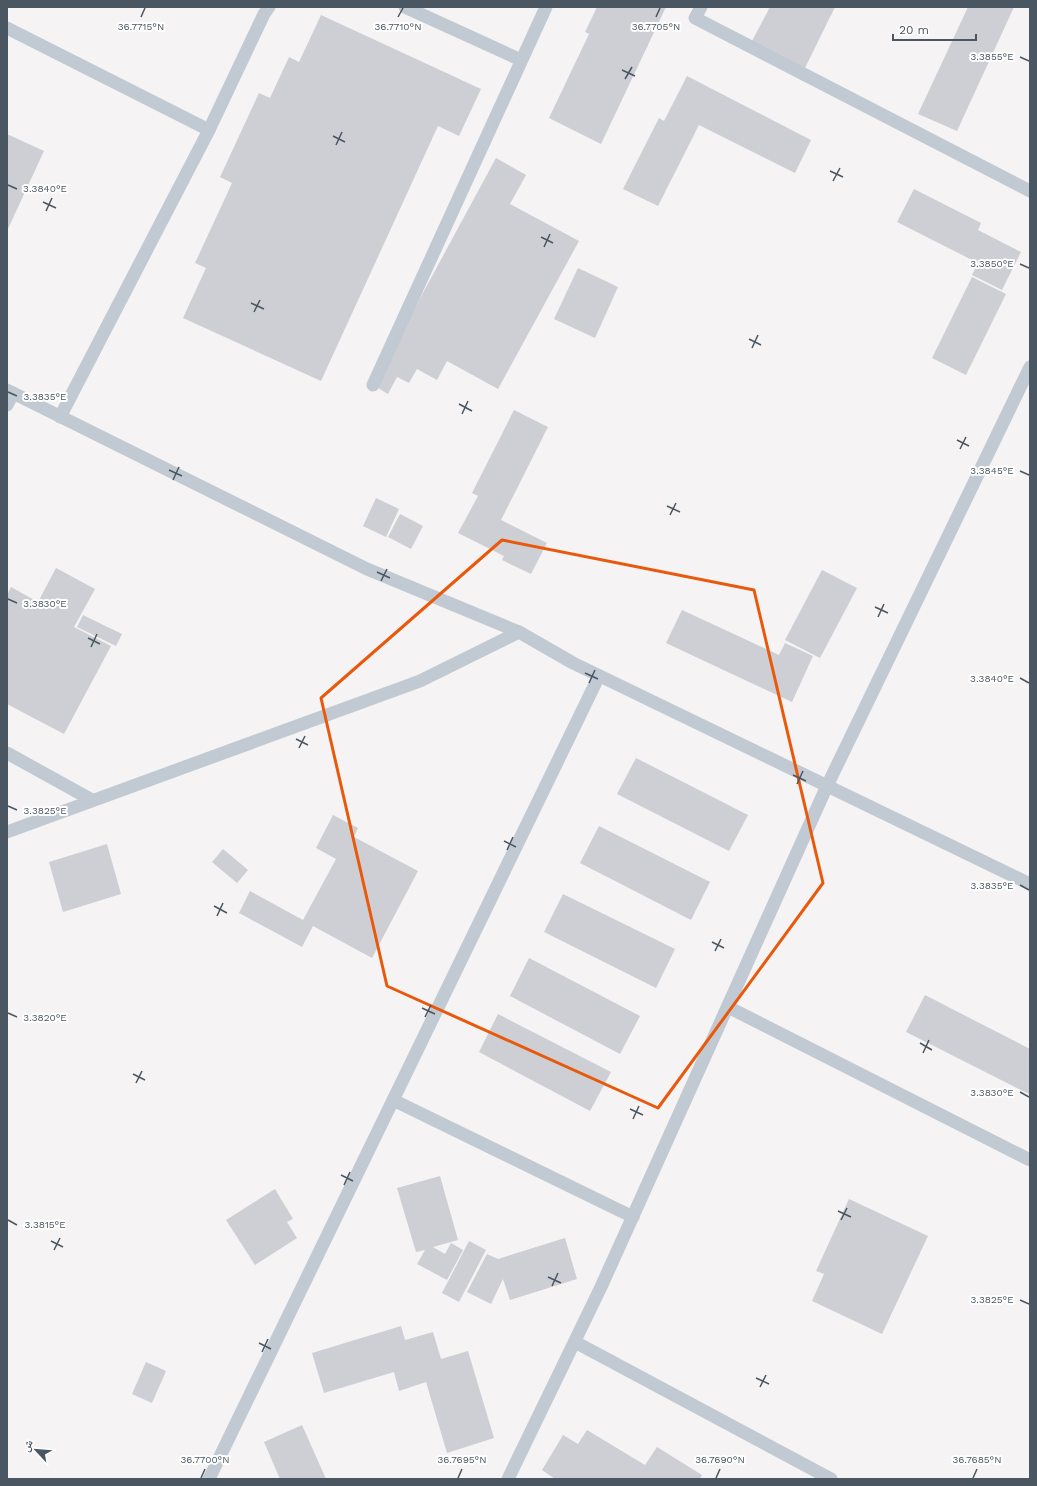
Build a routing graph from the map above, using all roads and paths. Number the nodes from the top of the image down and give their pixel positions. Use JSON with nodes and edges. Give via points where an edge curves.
{"nodes":[{"id":1,"x":269,"y":7,"type":"edge"},
{"id":2,"x":406,"y":7,"type":"edge"},
{"id":3,"x":546,"y":7,"type":"edge"},
{"id":4,"x":701,"y":7,"type":"edge"},
{"id":5,"x":7,"y":28,"type":"edge"},
{"id":6,"x":521,"y":60,"type":"junction"},
{"id":7,"x":209,"y":130,"type":"junction"},
{"id":8,"x":1030,"y":191,"type":"edge"},
{"id":9,"x":1030,"y":367,"type":"edge"},
{"id":10,"x":373,"y":384,"type":"dead end"},
{"id":11,"x":10,"y":392,"type":"edge"},
{"id":12,"x":7,"y":405,"type":"edge"},
{"id":13,"x":60,"y":417,"type":"junction"},
{"id":14,"x":519,"y":632,"type":"junction"},
{"id":15,"x":600,"y":676,"type":"junction"},
{"id":16,"x":7,"y":753,"type":"edge"},
{"id":17,"x":826,"y":786,"type":"junction"},
{"id":18,"x":92,"y":800,"type":"junction"},
{"id":19,"x":7,"y":832,"type":"edge"},
{"id":20,"x":1030,"y":884,"type":"edge"},
{"id":21,"x":728,"y":1007,"type":"junction"},
{"id":22,"x":393,"y":1100,"type":"junction"},
{"id":23,"x":1030,"y":1160,"type":"edge"},
{"id":24,"x":632,"y":1217,"type":"junction"},
{"id":25,"x":575,"y":1342,"type":"junction"},
{"id":26,"x":209,"y":1479,"type":"edge"},
{"id":27,"x":508,"y":1479,"type":"edge"},
{"id":28,"x":831,"y":1479,"type":"edge"}],
"edges":[{"from":1,"to":7,"type":"lane"},
{"from":2,"to":6,"type":"lane"},
{"from":3,"to":6,"type":"lane"},
{"from":4,"to":8,"type":"lane","via":[[695,18]]},
{"from":5,"to":7,"type":"lane"},
{"from":6,"to":10,"type":"lane"},
{"from":7,"to":13,"type":"lane"},
{"from":9,"to":17,"type":"lane"},
{"from":11,"to":12,"type":"lane"},
{"from":11,"to":13,"type":"lane"},
{"from":13,"to":14,"type":"lane","via":[[367,569]]},
{"from":14,"to":15,"type":"lane"},
{"from":14,"to":18,"type":"lane","via":[[420,681]]},
{"from":15,"to":17,"type":"lane"},
{"from":15,"to":22,"type":"lane"},
{"from":16,"to":18,"type":"lane"},
{"from":17,"to":20,"type":"lane"},
{"from":17,"to":21,"type":"lane"},
{"from":18,"to":19,"type":"lane"},
{"from":21,"to":23,"type":"lane"},
{"from":21,"to":24,"type":"lane"},
{"from":22,"to":24,"type":"lane"},
{"from":22,"to":26,"type":"lane"},
{"from":24,"to":25,"type":"lane"},
{"from":25,"to":27,"type":"lane"},
{"from":25,"to":28,"type":"lane"}]}
